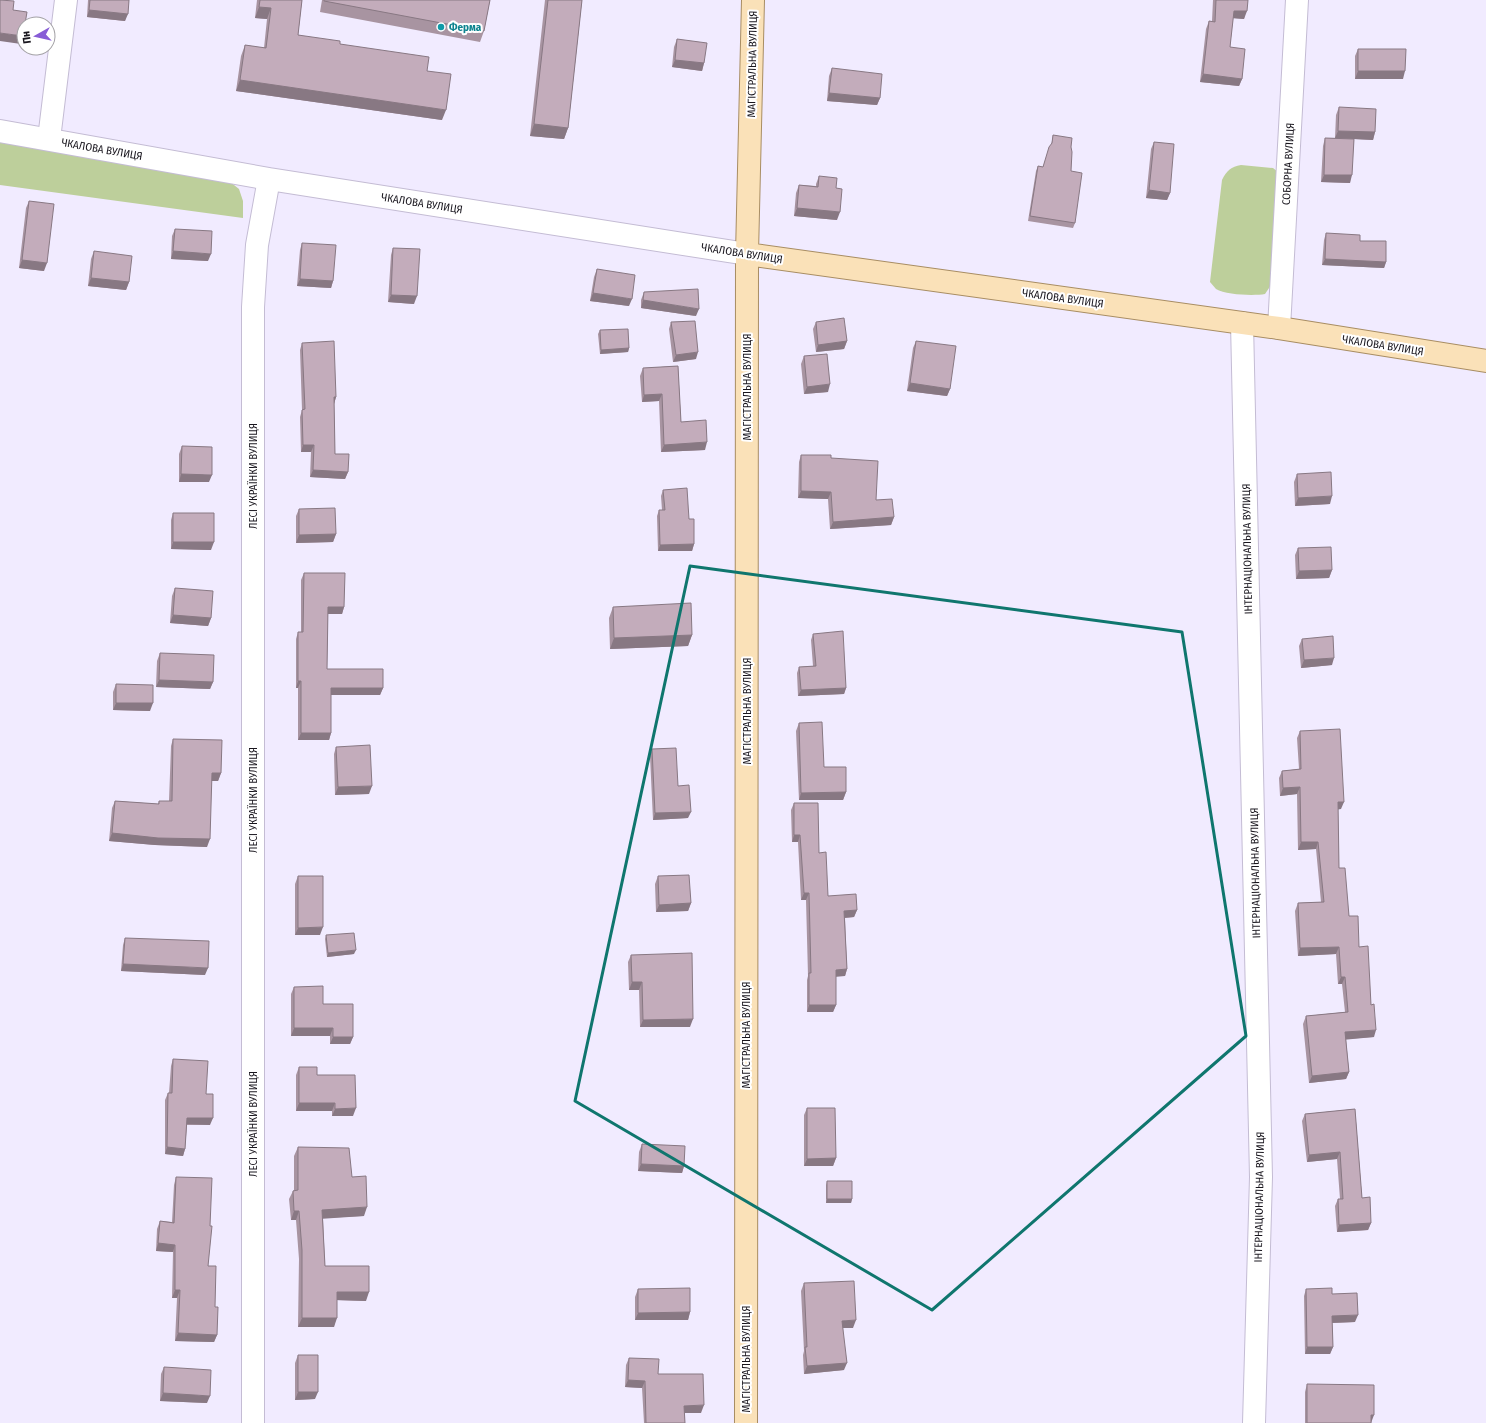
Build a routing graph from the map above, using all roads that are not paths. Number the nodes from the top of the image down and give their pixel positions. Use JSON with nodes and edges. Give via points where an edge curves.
{"nodes":[{"id":1,"x":66,"y":0,"type":"edge"},
{"id":2,"x":754,"y":0,"type":"edge"},
{"id":3,"x":1298,"y":0,"type":"edge"},
{"id":4,"x":0,"y":131,"type":"edge"},
{"id":5,"x":49,"y":139,"type":"junction"},
{"id":6,"x":269,"y":179,"type":"junction"},
{"id":7,"x":747,"y":254,"type":"junction"},
{"id":8,"x":1242,"y":323,"type":"junction"},
{"id":9,"x":1280,"y":328,"type":"junction"},
{"id":10,"x":1486,"y":361,"type":"edge"},
{"id":11,"x":253,"y":1423,"type":"edge"},
{"id":12,"x":746,"y":1423,"type":"edge"},
{"id":13,"x":1254,"y":1423,"type":"edge"}],
"edges":[{"from":1,"to":5,"type":"street"},
{"from":2,"to":7,"type":"main road","name":"МАГІСТРАЛЬНА ВУЛИЦЯ"},
{"from":3,"to":9,"type":"street","name":"СОБОРНА ВУЛИЦЯ"},
{"from":4,"to":5,"type":"street","name":"ЧКАЛОВА ВУЛИЦЯ"},
{"from":5,"to":6,"type":"street","name":"ЧКАЛОВА ВУЛИЦЯ"},
{"from":6,"to":7,"type":"street","name":"ЧКАЛОВА ВУЛИЦЯ"},
{"from":6,"to":11,"type":"street","name":"ЛЕСІ УКРАЇНКИ ВУЛИЦЯ","via":[[257,245],[253,307]]},
{"from":7,"to":8,"type":"main road","name":"ЧКАЛОВА ВУЛИЦЯ"},
{"from":7,"to":12,"type":"main road","name":"МАГІСТРАЛЬНА ВУЛИЦЯ"},
{"from":8,"to":9,"type":"main road","name":"ЧКАЛОВА ВУЛИЦЯ"},
{"from":8,"to":13,"type":"street","name":"ІНТЕРНАЦІОНАЛЬНА ВУЛИЦЯ","via":[[1261,1177]]},
{"from":9,"to":10,"type":"main road","name":"ЧКАЛОВА ВУЛИЦЯ"}]}
